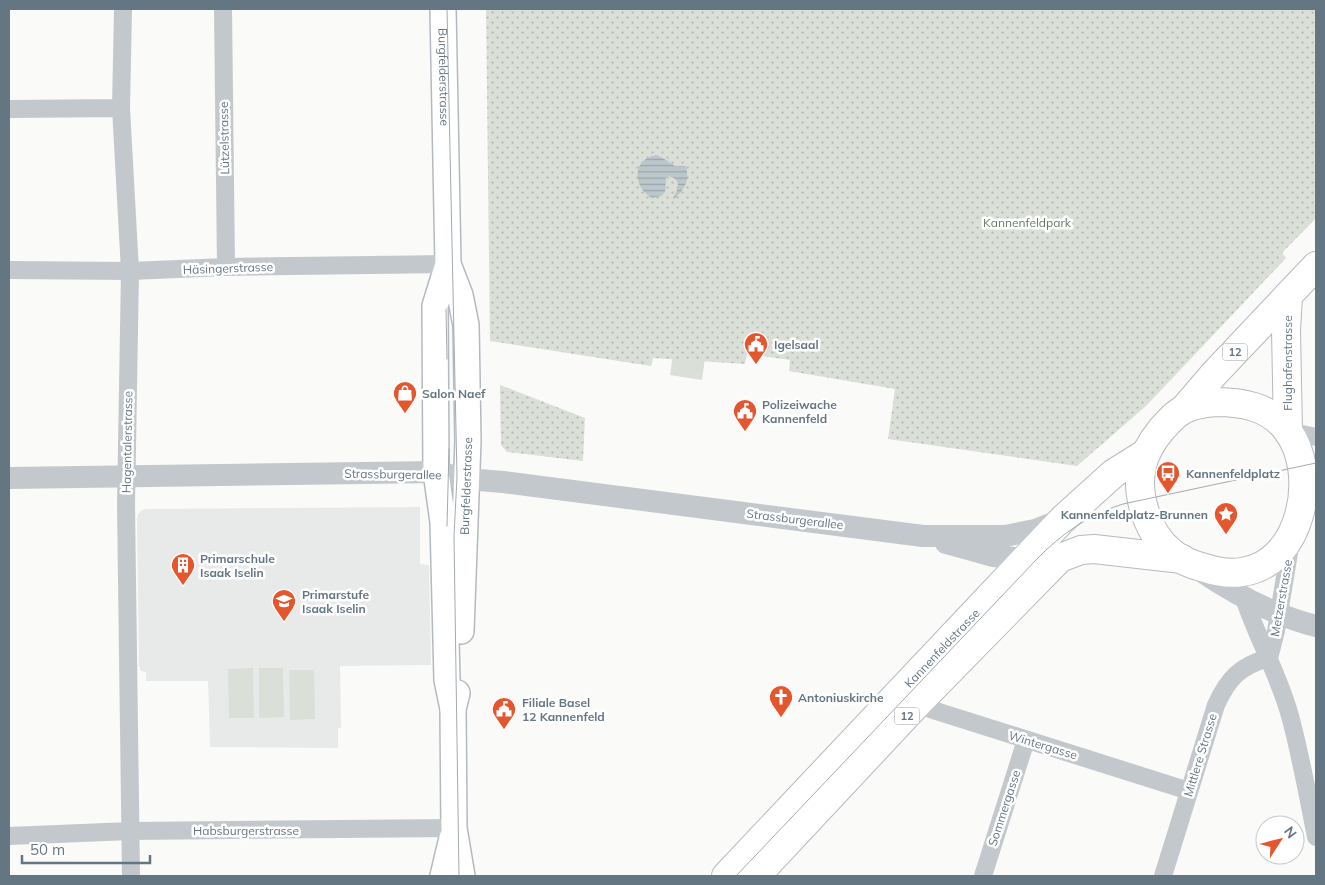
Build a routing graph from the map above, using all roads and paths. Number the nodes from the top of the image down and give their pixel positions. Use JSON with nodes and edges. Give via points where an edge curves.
{"nodes":[{"id":1,"x":123,"y":9,"type":"edge"},
{"id":2,"x":223,"y":9,"type":"edge"},
{"id":3,"x":443,"y":9,"type":"edge"},
{"id":4,"x":120,"y":108,"type":"junction"},
{"id":5,"x":9,"y":109,"type":"edge"},
{"id":6,"x":448,"y":264,"type":"junction"},
{"id":7,"x":1316,"y":266,"type":"edge"},
{"id":8,"x":226,"y":267,"type":"junction"},
{"id":9,"x":9,"y":270,"type":"edge"},
{"id":10,"x":130,"y":271,"type":"junction"},
{"id":11,"x":1288,"y":296,"type":"junction"},
{"id":12,"x":1184,"y":409,"type":"junction"},
{"id":13,"x":1288,"y":431,"type":"junction"},
{"id":14,"x":1316,"y":437,"type":"edge"},
{"id":15,"x":1146,"y":453,"type":"junction"},
{"id":16,"x":436,"y":472,"type":"junction"},
{"id":17,"x":126,"y":476,"type":"junction"},
{"id":18,"x":9,"y":478,"type":"edge"},
{"id":19,"x":467,"y":480,"type":"junction"},
{"id":20,"x":1310,"y":493,"type":"edge"},
{"id":21,"x":1062,"y":520,"type":"junction"},
{"id":22,"x":923,"y":536,"type":"junction"},
{"id":23,"x":1291,"y":538,"type":"junction"},
{"id":24,"x":1060,"y":558,"type":"junction"},
{"id":25,"x":1182,"y":559,"type":"junction"},
{"id":26,"x":1024,"y":560,"type":"junction"},
{"id":27,"x":1244,"y":598,"type":"junction"},
{"id":28,"x":1279,"y":614,"type":"junction"},
{"id":29,"x":1316,"y":626,"type":"edge"},
{"id":30,"x":1268,"y":658,"type":"junction"},
{"id":31,"x":910,"y":697,"type":"junction"},
{"id":32,"x":453,"y":709,"type":"junction"},
{"id":33,"x":1026,"y":740,"type":"junction"},
{"id":34,"x":1189,"y":791,"type":"junction"},
{"id":35,"x":454,"y":828,"type":"junction"},
{"id":36,"x":1315,"y":829,"type":"edge"},
{"id":37,"x":130,"y":831,"type":"junction"},
{"id":38,"x":9,"y":836,"type":"edge"},
{"id":39,"x":130,"y":876,"type":"edge"},
{"id":40,"x":443,"y":876,"type":"edge"},
{"id":41,"x":462,"y":876,"type":"edge"},
{"id":42,"x":726,"y":876,"type":"edge"},
{"id":43,"x":756,"y":876,"type":"edge"},
{"id":44,"x":983,"y":876,"type":"edge"},
{"id":45,"x":1163,"y":876,"type":"edge"}],
"edges":[{"from":1,"to":4,"type":"street","name":"Hagentalerstrasse"},
{"from":2,"to":8,"type":"street","name":"Lützelstrasse"},
{"from":3,"to":6,"type":"main road","name":"Burgfelderstrasse"},
{"from":4,"to":5,"type":"street"},
{"from":4,"to":10,"type":"street","name":"Hagentalerstrasse"},
{"from":6,"to":8,"type":"street","name":"Häsingerstrasse"},
{"from":6,"to":16,"type":"main road","name":"Burgfelderstrasse","via":[[435,306]]},
{"from":6,"to":19,"type":"main road","name":"Burgfelderstrasse","via":[[460,295],[466,325]]},
{"from":7,"to":11,"type":"main road","name":"Flughafenstrasse","number":"12"},
{"from":8,"to":10,"type":"street","name":"Häsingerstrasse"},
{"from":9,"to":10,"type":"street","name":"Häsingerstrasse"},
{"from":10,"to":17,"type":"street","name":"Hagentalerstrasse"},
{"from":11,"to":12,"type":"main road","name":"Flughafenstrasse","number":"12"},
{"from":11,"to":13,"type":"main road","name":"Flughafenstrasse"},
{"from":12,"to":13,"type":"main road","via":[[1216,402],[1246,404],[1268,413]]},
{"from":12,"to":15,"type":"main road","via":[[1155,437]]},
{"from":13,"to":14,"type":"street"},
{"from":13,"to":20,"type":"main road"},
{"from":15,"to":21,"type":"main road","name":"Kannenfeldstrasse","number":"12","via":[[1114,473]]},
{"from":15,"to":25,"type":"main road","via":[[1141,468],[1145,516],[1160,541]]},
{"from":16,"to":17,"type":"street","name":"Strassburgerallee"},
{"from":16,"to":19,"type":"street","name":"Strassburgerallee"},
{"from":16,"to":32,"type":"main road","name":"Burgfelderstrasse","via":[[443,522],[447,680]]},
{"from":17,"to":18,"type":"street","name":"Strassburgerallee"},
{"from":17,"to":37,"type":"street","name":"Hagentalerstrasse"},
{"from":19,"to":22,"type":"street","name":"Strassburgerallee"},
{"from":19,"to":32,"type":"main road","name":"Burgfelderstrasse","via":[[460,681]]},
{"from":20,"to":23,"type":"main road"},
{"from":21,"to":22,"type":"street","name":"Strassburgerallee","via":[[1005,536]]},
{"from":21,"to":26,"type":"main road","name":"Kannenfeldstrasse","number":"12"},
{"from":22,"to":26,"type":"street","name":"Strassburgerallee","via":[[975,552]]},
{"from":23,"to":25,"type":"main road","via":[[1269,560],[1255,569],[1242,572],[1216,571]]},
{"from":23,"to":28,"type":"street","name":"Metzerstrasse"},
{"from":24,"to":25,"type":"main road","name":"Kannenfeldstrasse","number":"12","via":[[1080,550],[1094,549]]},
{"from":24,"to":26,"type":"street","name":"Strassburgerallee"},
{"from":24,"to":31,"type":"main road","name":"Kannenfeldstrasse","number":"12"},
{"from":25,"to":27,"type":"street"},
{"from":26,"to":31,"type":"main road","name":"Kannenfeldstrasse","number":"12"},
{"from":27,"to":28,"type":"street"},
{"from":27,"to":30,"type":"street","name":"Metzerstrasse"},
{"from":28,"to":29,"type":"street"},
{"from":28,"to":30,"type":"street","name":"Metzerstrasse"},
{"from":30,"to":34,"type":"street","name":"Mittlere Strasse","via":[[1246,666],[1224,688]]},
{"from":30,"to":36,"type":"street","name":"Metzerstrasse","via":[[1290,715]]},
{"from":31,"to":33,"type":"street","name":"Wintergasse"},
{"from":31,"to":42,"type":"main road","name":"Kannenfeldstrasse","number":"12"},
{"from":31,"to":43,"type":"main road","name":"Kannenfeldstrasse","number":"12"},
{"from":32,"to":35,"type":"main road","name":"Burgfelderstrasse"},
{"from":33,"to":34,"type":"street","name":"Wintergasse"},
{"from":33,"to":44,"type":"street","name":"Sommergasse"},
{"from":34,"to":45,"type":"street","name":"Mittlere Strasse"},
{"from":35,"to":37,"type":"street","name":"Habsburgerstrasse"},
{"from":35,"to":40,"type":"main road","name":"Burgfelderstrasse"},
{"from":35,"to":41,"type":"main road","name":"Burgfelderstrasse"},
{"from":37,"to":38,"type":"street","name":"Habsburgerstrasse"},
{"from":37,"to":39,"type":"street","name":"Hagentalerstrasse"}]}
